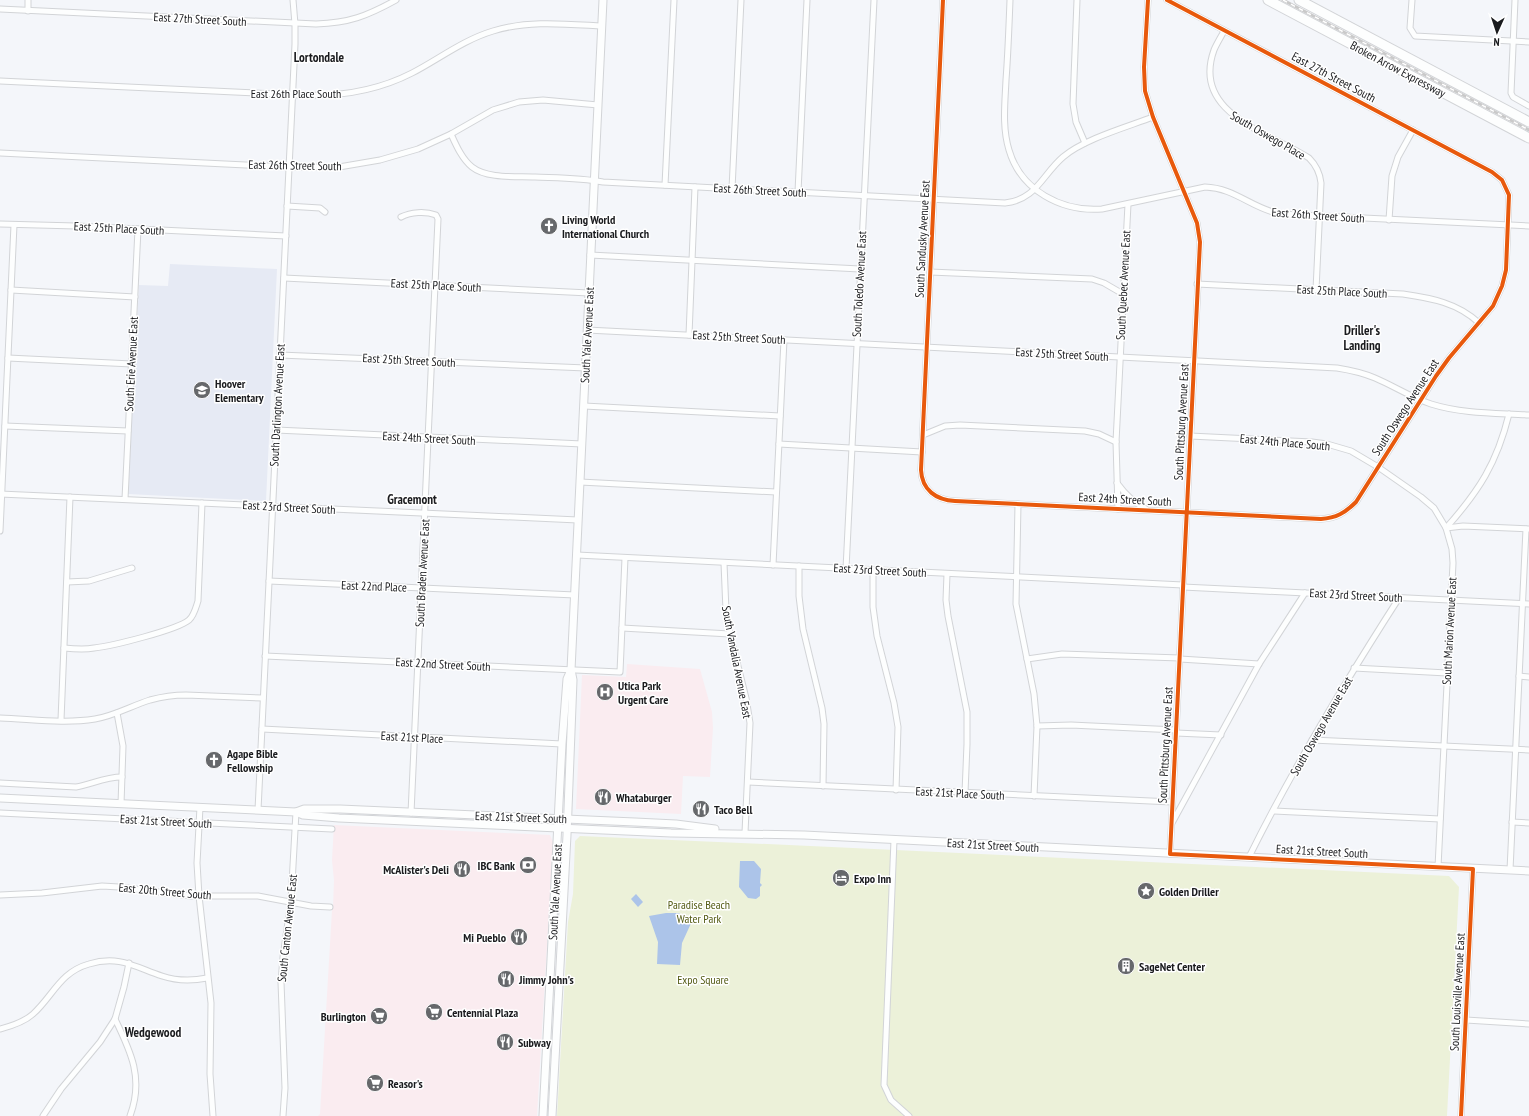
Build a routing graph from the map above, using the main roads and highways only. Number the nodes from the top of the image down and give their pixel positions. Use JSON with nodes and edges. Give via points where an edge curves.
{"nodes":[{"id":1,"x":603,"y":0,"type":"edge"},
{"id":2,"x":1268,"y":0,"type":"edge"},
{"id":3,"x":1299,"y":0,"type":"edge"},
{"id":4,"x":1529,"y":122,"type":"edge"},
{"id":5,"x":1529,"y":138,"type":"edge"},
{"id":6,"x":571,"y":670,"type":"junction"},
{"id":7,"x":0,"y":798,"type":"edge"},
{"id":8,"x":340,"y":809,"type":"junction"},
{"id":9,"x":296,"y":812,"type":"junction"},
{"id":10,"x":411,"y":812,"type":"junction"},
{"id":11,"x":339,"y":818,"type":"junction"},
{"id":12,"x":559,"y":819,"type":"junction"},
{"id":13,"x":568,"y":819,"type":"junction"},
{"id":14,"x":415,"y":821,"type":"junction"},
{"id":15,"x":559,"y":828,"type":"junction"},
{"id":16,"x":568,"y":828,"type":"junction"},
{"id":17,"x":745,"y":833,"type":"junction"},
{"id":18,"x":1529,"y":871,"type":"edge"},
{"id":19,"x":549,"y":1008,"type":"junction"},
{"id":20,"x":558,"y":1009,"type":"junction"},
{"id":21,"x":545,"y":1077,"type":"junction"},
{"id":22,"x":554,"y":1077,"type":"junction"},
{"id":23,"x":543,"y":1116,"type":"edge"},
{"id":24,"x":552,"y":1116,"type":"edge"}],
"edges":[{"from":1,"to":6,"type":"main road","name":"South Yale Avenue East"},
{"from":2,"to":5,"type":"highway","name":"Broken Arrow Expressway"},
{"from":3,"to":4,"type":"highway","name":"Broken Arrow Expressway"},
{"from":6,"to":12,"type":"main road","name":"South Yale Avenue East","via":[[567,679]]},
{"from":6,"to":13,"type":"main road","name":"South Yale Avenue East","via":[[573,680]]},
{"from":7,"to":9,"type":"main road","name":"East 21st Street South"},
{"from":8,"to":9,"type":"main road","name":"East 21st Street South","via":[[304,809]]},
{"from":8,"to":10,"type":"main road","name":"East 21st Street South"},
{"from":8,"to":11,"type":"main road"},
{"from":9,"to":11,"type":"main road","name":"East 21st Street South","via":[[303,815]]},
{"from":10,"to":12,"type":"main road","name":"East 21st Street South"},
{"from":10,"to":14,"type":"main road"},
{"from":11,"to":14,"type":"main road","name":"East 21st Street South"},
{"from":12,"to":13,"type":"main road","name":"East 21st Street South"},
{"from":12,"to":15,"type":"main road","name":"South Yale Avenue East"},
{"from":13,"to":16,"type":"main road","name":"South Yale Avenue East"},
{"from":13,"to":17,"type":"main road","name":"East 21st Street South","via":[[676,824]]},
{"from":14,"to":15,"type":"main road","name":"East 21st Street South"},
{"from":15,"to":16,"type":"main road","name":"East 21st Street South"},
{"from":15,"to":19,"type":"main road","name":"South Yale Avenue East"},
{"from":16,"to":17,"type":"main road","name":"East 21st Street South","via":[[671,833]]},
{"from":16,"to":20,"type":"main road","name":"South Yale Avenue East"},
{"from":17,"to":18,"type":"main road","name":"East 21st Street South"},
{"from":19,"to":20,"type":"main road"},
{"from":19,"to":21,"type":"main road","name":"South Yale Avenue East"},
{"from":20,"to":22,"type":"main road","name":"South Yale Avenue East"},
{"from":21,"to":22,"type":"main road"},
{"from":21,"to":23,"type":"main road","name":"South Yale Avenue East"},
{"from":22,"to":24,"type":"main road","name":"South Yale Avenue East"}]}
